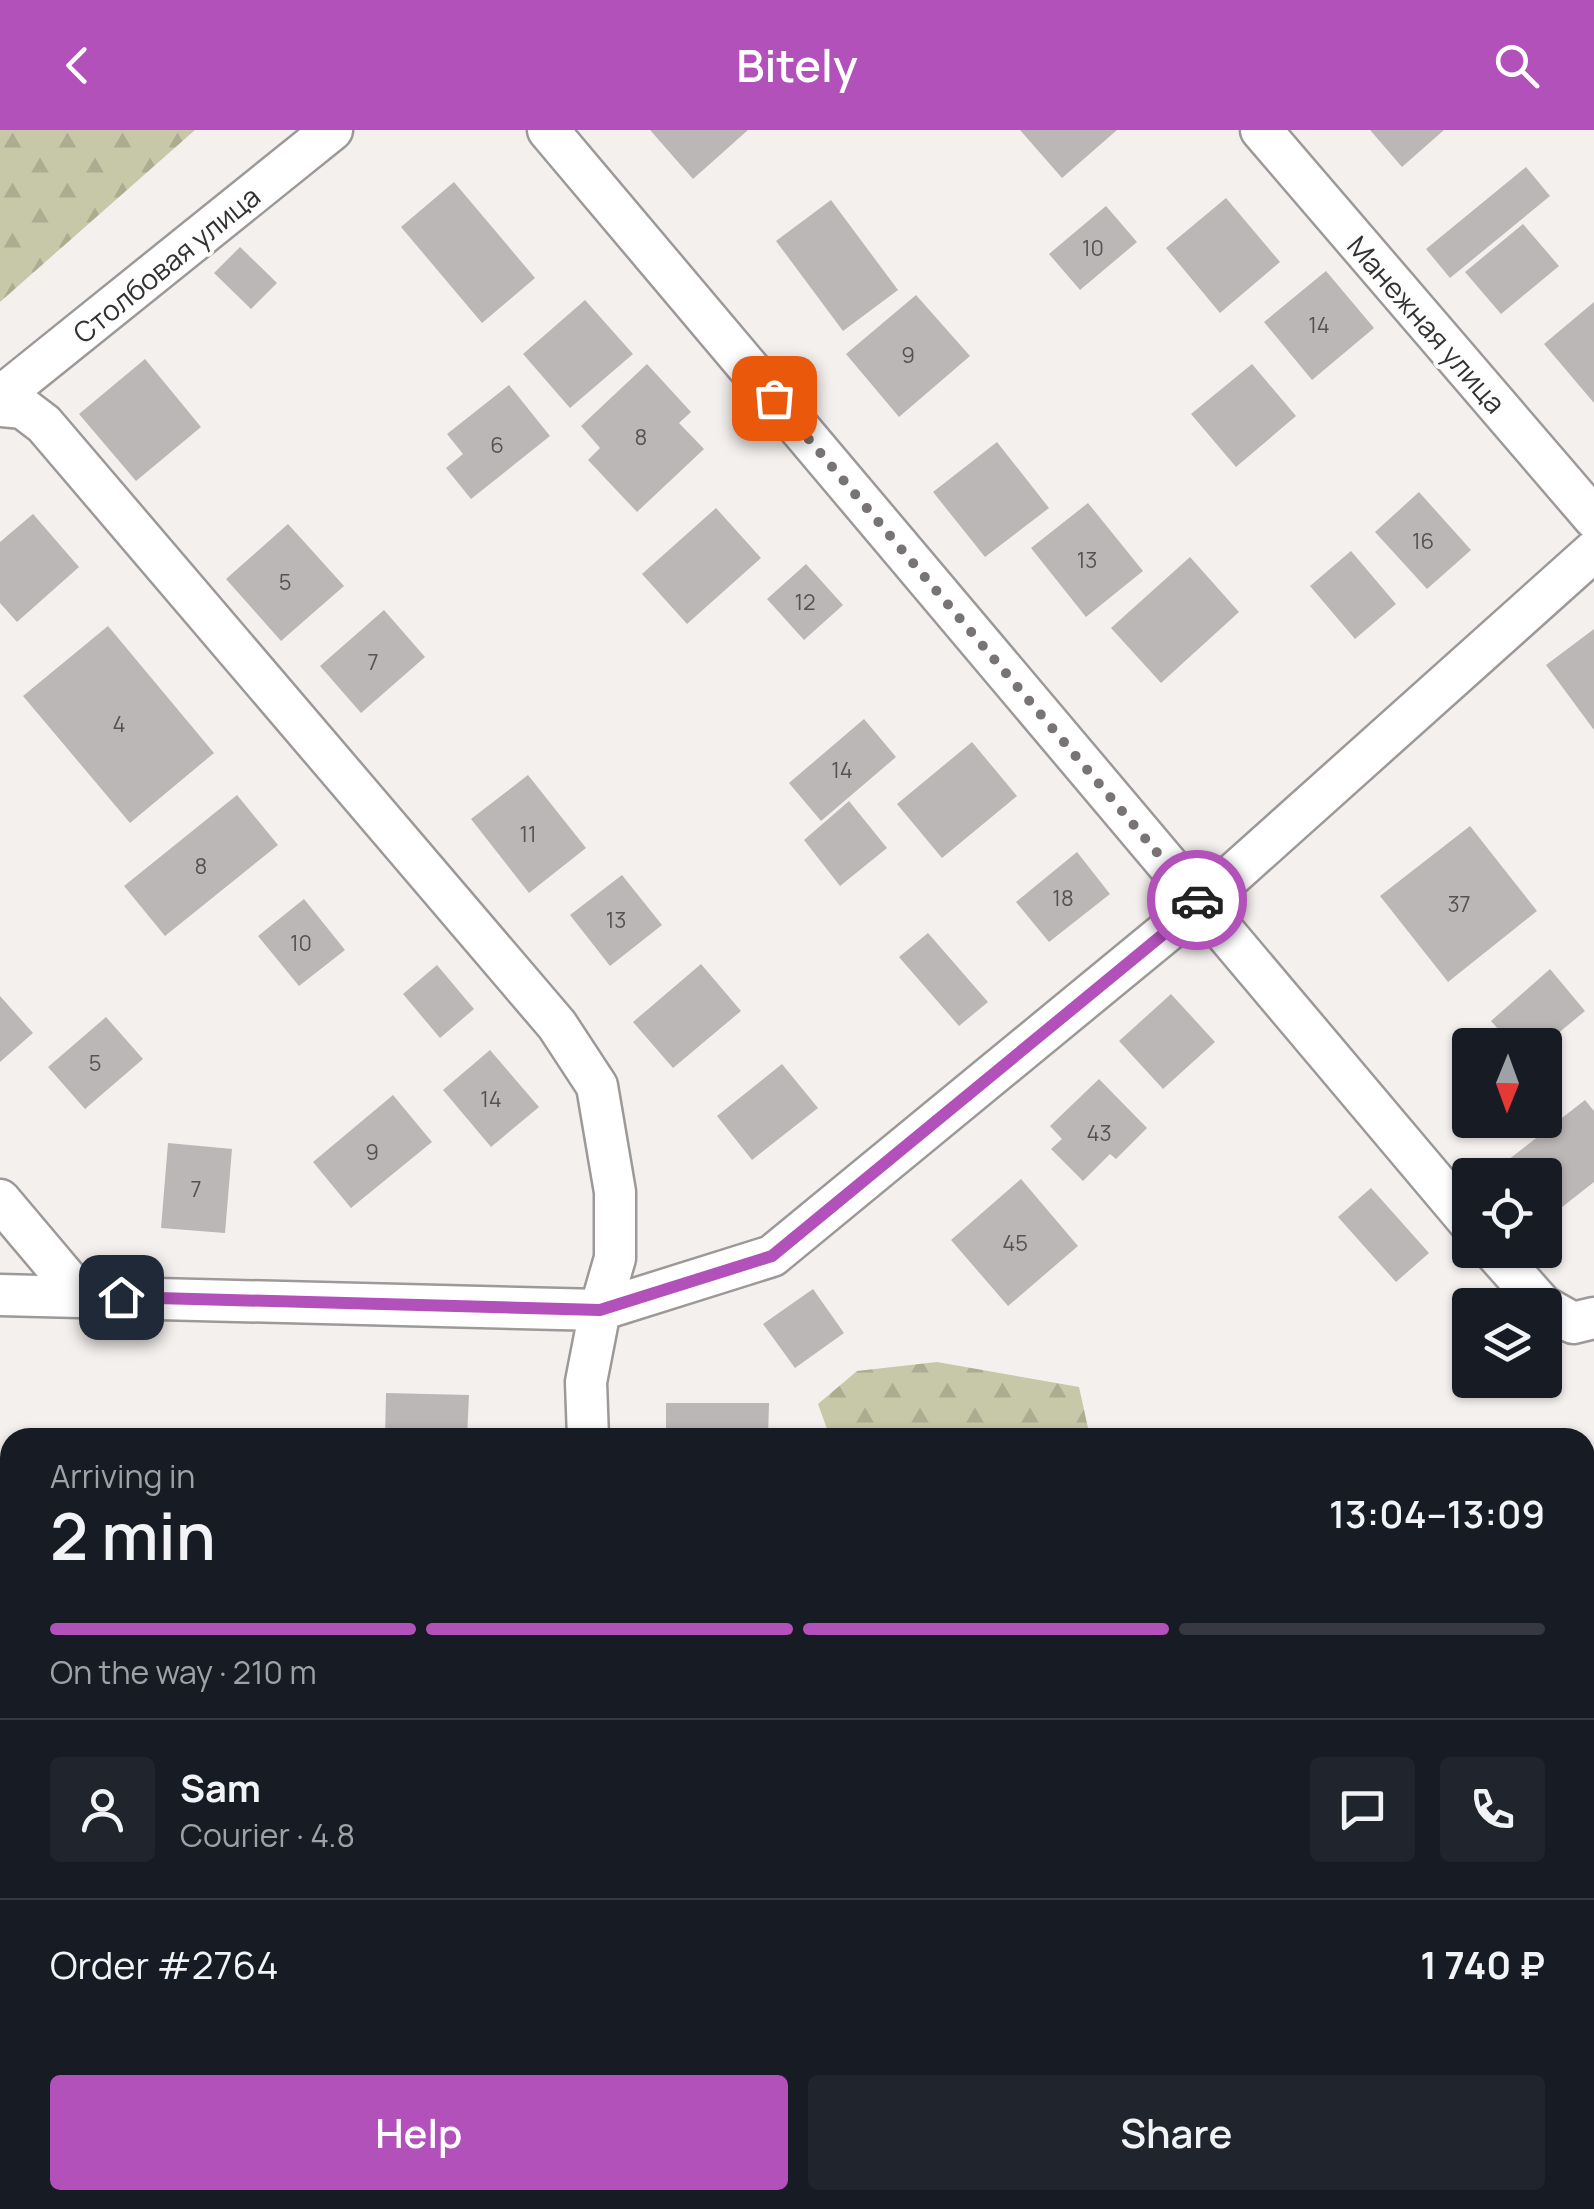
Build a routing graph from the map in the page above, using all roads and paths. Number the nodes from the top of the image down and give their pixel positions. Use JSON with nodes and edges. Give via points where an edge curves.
{"nodes":[{"id":1,"x":332,"y":130,"type":"edge"},
{"id":2,"x":548,"y":130,"type":"edge"},
{"id":3,"x":1260,"y":130,"type":"edge"},
{"id":4,"x":0,"y":397,"type":"edge"},
{"id":5,"x":0,"y":406,"type":"edge"},
{"id":6,"x":1594,"y":518,"type":"edge"},
{"id":7,"x":1594,"y":550,"type":"edge"},
{"id":8,"x":1200,"y":904,"type":"junction"},
{"id":9,"x":0,"y":1200,"type":"edge"},
{"id":10,"x":1452,"y":1201,"type":"edge"},
{"id":11,"x":1513,"y":1268,"type":"edge"},
{"id":12,"x":0,"y":1295,"type":"edge"},
{"id":13,"x":81,"y":1296,"type":"junction"},
{"id":14,"x":600,"y":1310,"type":"junction"},
{"id":15,"x":1564,"y":1313,"type":"edge"},
{"id":16,"x":588,"y":1428,"type":"edge"}],
"edges":[{"from":1,"to":4,"type":"street","name":"Столбовая улица"},
{"from":2,"to":8,"type":"street"},
{"from":3,"to":6,"type":"street","name":"Манежная улица"},
{"from":5,"to":14,"type":"street","via":[[23,408],[44,424],[557,1025],[597,1086],[615,1192],[615,1258]]},
{"from":7,"to":8,"type":"street"},
{"from":8,"to":10,"type":"street"},
{"from":8,"to":14,"type":"street","via":[[772,1256]]},
{"from":9,"to":13,"type":"street"},
{"from":11,"to":15,"type":"street"},
{"from":12,"to":13,"type":"street"},
{"from":13,"to":14,"type":"street"},
{"from":14,"to":16,"type":"street","via":[[586,1382]]}]}
